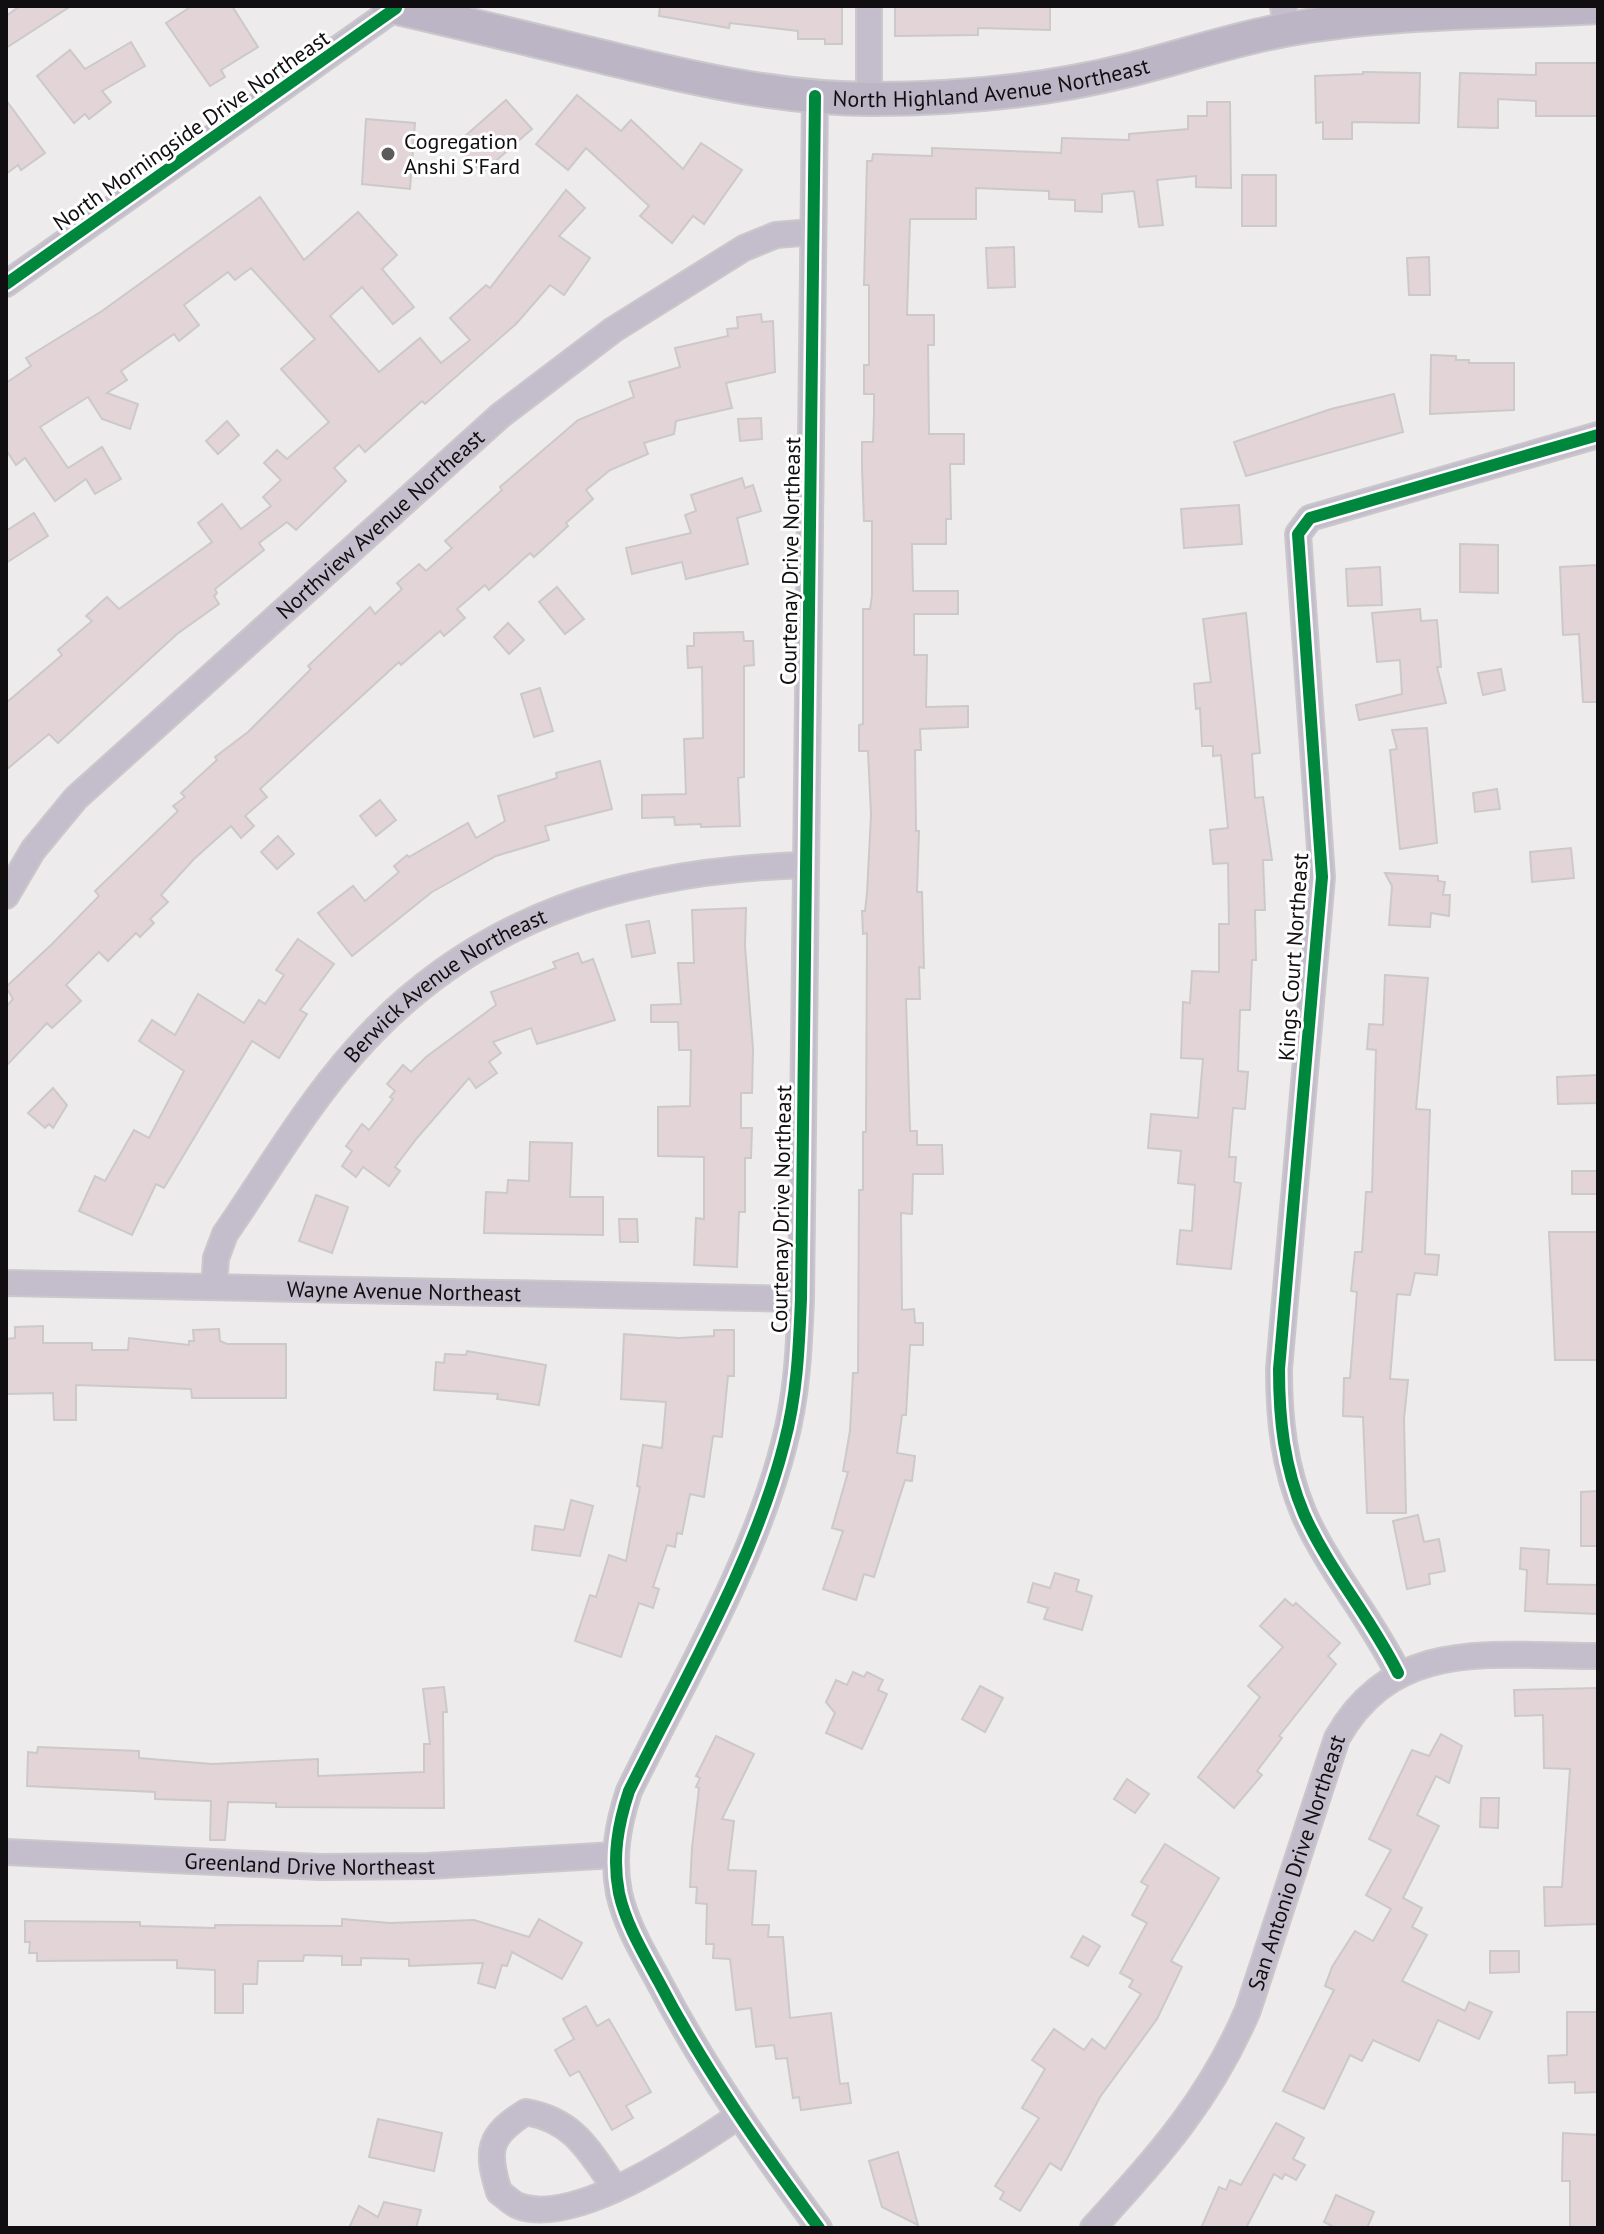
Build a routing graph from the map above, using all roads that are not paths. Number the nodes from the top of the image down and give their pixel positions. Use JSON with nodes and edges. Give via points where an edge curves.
{"nodes":[{"id":1,"x":869,"y":6,"type":"edge"},
{"id":2,"x":394,"y":7,"type":"edge"},
{"id":3,"x":1598,"y":7,"type":"edge"},
{"id":4,"x":1285,"y":18,"type":"edge"},
{"id":5,"x":815,"y":96,"type":"junction"},
{"id":6,"x":869,"y":99,"type":"junction"},
{"id":7,"x":813,"y":232,"type":"junction"},
{"id":8,"x":6,"y":284,"type":"edge"},
{"id":9,"x":1598,"y":435,"type":"edge"},
{"id":10,"x":806,"y":865,"type":"junction"},
{"id":11,"x":6,"y":896,"type":"edge"},
{"id":12,"x":6,"y":1283,"type":"edge"},
{"id":13,"x":214,"y":1287,"type":"junction"},
{"id":14,"x":801,"y":1299,"type":"junction"},
{"id":15,"x":1598,"y":1656,"type":"edge"},
{"id":16,"x":1398,"y":1673,"type":"junction"},
{"id":17,"x":6,"y":1852,"type":"edge"},
{"id":18,"x":615,"y":1855,"type":"junction"},
{"id":19,"x":737,"y":2117,"type":"junction"},
{"id":20,"x":615,"y":2188,"type":"junction"},
{"id":21,"x":819,"y":2228,"type":"edge"},
{"id":22,"x":1093,"y":2228,"type":"edge"}],
"edges":[{"from":1,"to":6,"type":"street"},
{"from":2,"to":5,"type":"street","name":"North Highland Avenue Northeast","via":[[693,78]]},
{"from":2,"to":8,"type":"street","name":"North Morningside Drive Northeast"},
{"from":3,"to":4,"type":"street","name":"North Highland Avenue Northeast","via":[[1367,20]]},
{"from":4,"to":6,"type":"street","name":"North Highland Avenue Northeast","via":[[1222,43],[1047,86],[960,97]]},
{"from":5,"to":6,"type":"street","name":"North Highland Avenue Northeast"},
{"from":5,"to":7,"type":"street","name":"Courtenay Drive Northeast"},
{"from":7,"to":10,"type":"street","name":"Courtenay Drive Northeast"},
{"from":7,"to":11,"type":"street","name":"Northview Avenue Northeast","via":[[776,235],[744,248],[613,330],[501,415],[76,798],[33,850]]},
{"from":9,"to":16,"type":"street","name":"Kings Court Northeast","via":[[1310,518],[1298,534],[1322,877],[1279,1415],[1287,1465],[1304,1514]]},
{"from":10,"to":13,"type":"street","name":"Berwick Avenue Northeast","via":[[672,877],[603,892],[521,924],[445,969],[384,1020],[326,1087],[225,1234]]},
{"from":10,"to":14,"type":"street","name":"Courtenay Drive Northeast"},
{"from":12,"to":13,"type":"street","name":"Wayne Avenue Northeast"},
{"from":13,"to":14,"type":"street","name":"Wayne Avenue Northeast"},
{"from":14,"to":18,"type":"street","name":"Courtenay Drive Northeast","via":[[795,1396],[772,1488],[747,1551],[629,1791]]},
{"from":15,"to":16,"type":"street","name":"San Antonio Drive Northeast","via":[[1453,1657]]},
{"from":16,"to":22,"type":"street","name":"San Antonio Drive Northeast","via":[[1362,1700],[1337,1738],[1230,2052],[1175,2136]]},
{"from":17,"to":18,"type":"street","name":"Greenland Drive Northeast","via":[[320,1867]]},
{"from":18,"to":19,"type":"street","name":"Courtenay Drive Northeast","via":[[619,1893],[631,1929]]},
{"from":19,"to":20,"type":"street","via":[[655,2171]]},
{"from":19,"to":21,"type":"street","name":"Courtenay Drive Northeast"},
{"from":20,"to":20,"type":"street","via":[[571,2204],[518,2206],[499,2192],[490,2149],[502,2127],[526,2112],[549,2116],[570,2128]]}]}
